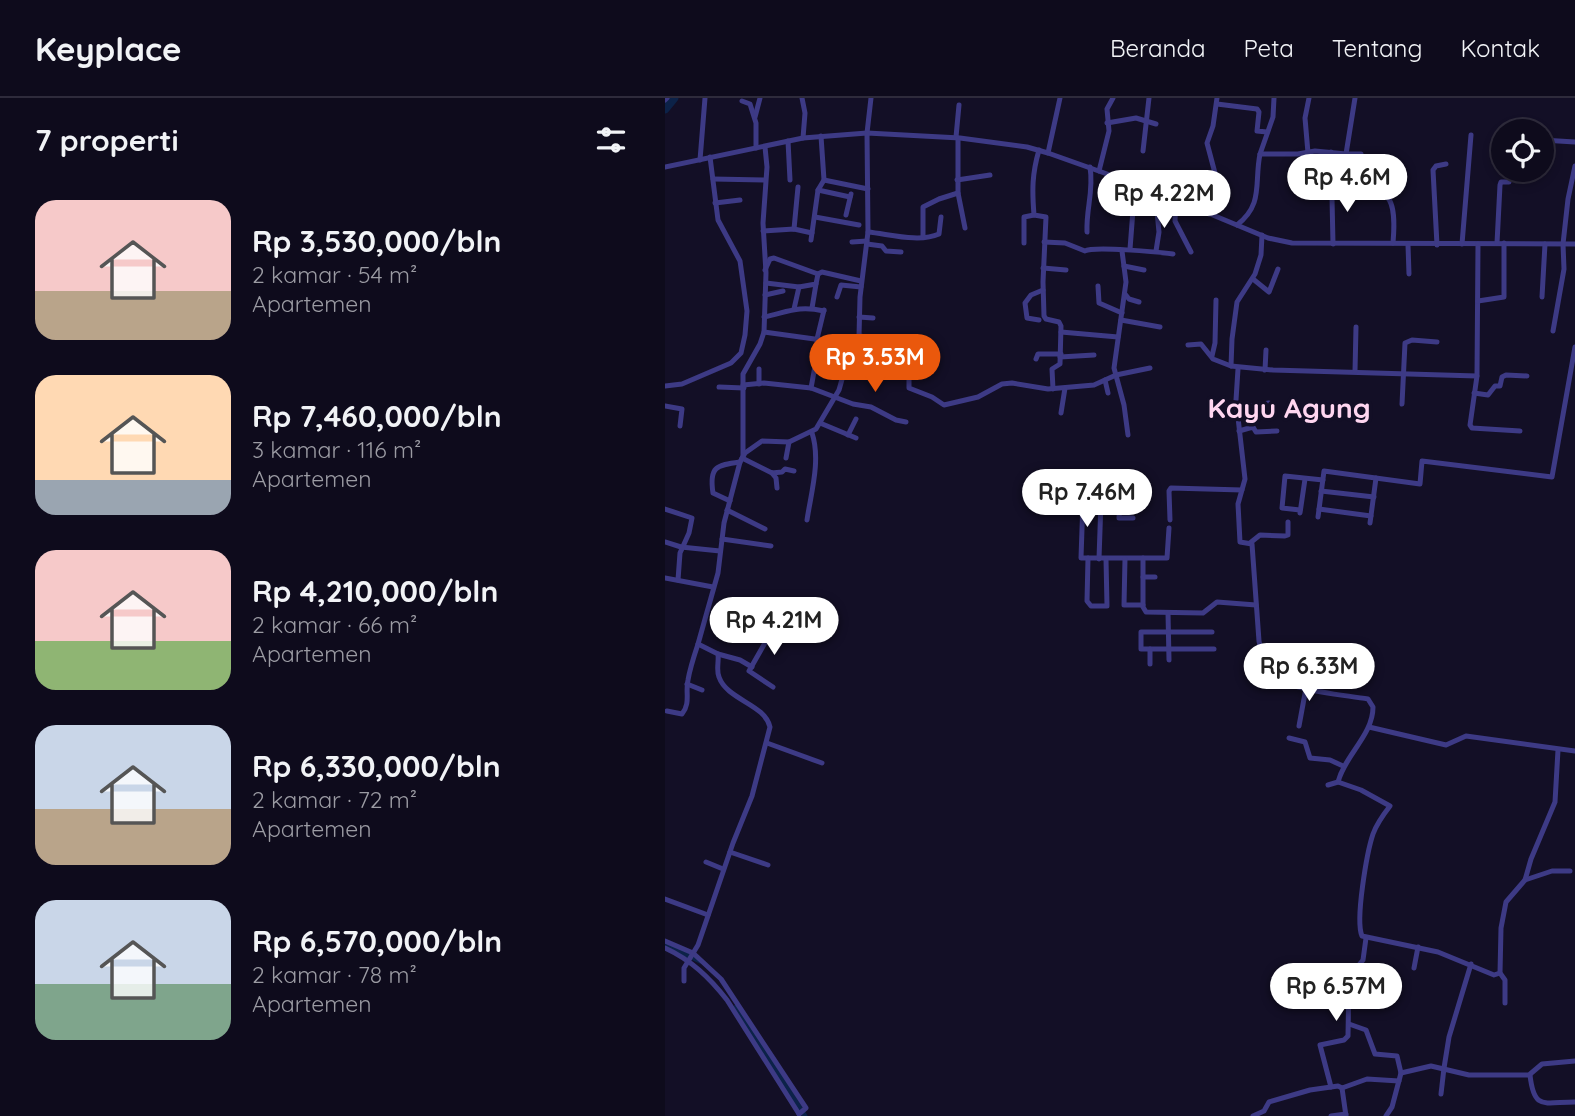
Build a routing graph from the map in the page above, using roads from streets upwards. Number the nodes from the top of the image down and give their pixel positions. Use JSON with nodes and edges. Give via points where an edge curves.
{"nodes":[{"id":1,"x":705,"y":98,"type":"edge"},
{"id":2,"x":760,"y":98,"type":"edge"},
{"id":3,"x":802,"y":98,"type":"edge"},
{"id":4,"x":871,"y":98,"type":"edge"},
{"id":5,"x":1060,"y":98,"type":"edge"},
{"id":6,"x":1113,"y":98,"type":"edge"},
{"id":7,"x":1149,"y":98,"type":"edge"},
{"id":8,"x":1274,"y":98,"type":"edge"},
{"id":9,"x":1309,"y":98,"type":"edge"},
{"id":10,"x":1355,"y":98,"type":"edge"},
{"id":11,"x":1217,"y":101,"type":"edge"},
{"id":12,"x":741,"y":102,"type":"dead end"},
{"id":13,"x":959,"y":105,"type":"dead end"},
{"id":14,"x":755,"y":117,"type":"junction"},
{"id":15,"x":1146,"y":121,"type":"junction"},
{"id":16,"x":1107,"y":123,"type":"junction"},
{"id":17,"x":1156,"y":124,"type":"dead end"},
{"id":18,"x":1267,"y":132,"type":"junction"},
{"id":19,"x":867,"y":133,"type":"junction"},
{"id":20,"x":1471,"y":135,"type":"dead end"},
{"id":21,"x":821,"y":136,"type":"junction"},
{"id":22,"x":803,"y":138,"type":"junction"},
{"id":23,"x":957,"y":138,"type":"junction"},
{"id":24,"x":788,"y":141,"type":"junction"},
{"id":25,"x":1554,"y":141,"type":"edge"},
{"id":26,"x":1575,"y":142,"type":"edge"},
{"id":27,"x":765,"y":147,"type":"junction"},
{"id":28,"x":756,"y":148,"type":"junction"},
{"id":29,"x":1039,"y":150,"type":"junction"},
{"id":30,"x":1143,"y":151,"type":"dead end"},
{"id":31,"x":1331,"y":152,"type":"junction"},
{"id":32,"x":1048,"y":153,"type":"junction"},
{"id":33,"x":1308,"y":153,"type":"junction"},
{"id":34,"x":1260,"y":154,"type":"junction"},
{"id":35,"x":1346,"y":154,"type":"junction"},
{"id":36,"x":1361,"y":154,"type":"dead end"},
{"id":37,"x":710,"y":157,"type":"junction"},
{"id":38,"x":700,"y":160,"type":"junction"},
{"id":39,"x":1446,"y":164,"type":"dead end"},
{"id":40,"x":1575,"y":166,"type":"edge"},
{"id":41,"x":665,"y":167,"type":"edge"},
{"id":42,"x":1090,"y":167,"type":"junction"},
{"id":43,"x":1098,"y":171,"type":"junction"},
{"id":44,"x":991,"y":175,"type":"dead end"},
{"id":45,"x":713,"y":179,"type":"junction"},
{"id":46,"x":765,"y":180,"type":"junction"},
{"id":47,"x":790,"y":180,"type":"dead end"},
{"id":48,"x":824,"y":180,"type":"junction"},
{"id":49,"x":957,"y":180,"type":"junction"},
{"id":50,"x":1201,"y":181,"type":"dead end"},
{"id":51,"x":1503,"y":182,"type":"edge"},
{"id":52,"x":1135,"y":184,"type":"junction"},
{"id":53,"x":798,"y":187,"type":"dead end"},
{"id":54,"x":853,"y":187,"type":"junction"},
{"id":55,"x":868,"y":189,"type":"junction"},
{"id":56,"x":818,"y":190,"type":"junction"},
{"id":57,"x":1155,"y":191,"type":"junction"},
{"id":58,"x":958,"y":193,"type":"junction"},
{"id":59,"x":850,"y":197,"type":"junction"},
{"id":60,"x":1176,"y":199,"type":"junction"},
{"id":61,"x":740,"y":200,"type":"dead end"},
{"id":62,"x":715,"y":203,"type":"junction"},
{"id":63,"x":1195,"y":207,"type":"junction"},
{"id":64,"x":1209,"y":214,"type":"junction"},
{"id":65,"x":846,"y":215,"type":"dead end"},
{"id":66,"x":1034,"y":215,"type":"junction"},
{"id":67,"x":815,"y":217,"type":"junction"},
{"id":68,"x":941,"y":217,"type":"dead end"},
{"id":69,"x":859,"y":225,"type":"dead end"},
{"id":70,"x":1237,"y":225,"type":"junction"},
{"id":71,"x":965,"y":228,"type":"dead end"},
{"id":72,"x":794,"y":229,"type":"junction"},
{"id":73,"x":763,"y":231,"type":"junction"},
{"id":74,"x":868,"y":232,"type":"junction"},
{"id":75,"x":1087,"y":232,"type":"dead end"},
{"id":76,"x":813,"y":233,"type":"junction"},
{"id":77,"x":1262,"y":236,"type":"junction"},
{"id":78,"x":923,"y":237,"type":"junction"},
{"id":79,"x":811,"y":240,"type":"dead end"},
{"id":80,"x":852,"y":242,"type":"dead end"},
{"id":81,"x":1044,"y":242,"type":"junction"},
{"id":82,"x":867,"y":243,"type":"junction"},
{"id":83,"x":1024,"y":243,"type":"dead end"},
{"id":84,"x":1393,"y":243,"type":"junction"},
{"id":85,"x":1500,"y":243,"type":"junction"},
{"id":86,"x":1333,"y":244,"type":"junction"},
{"id":87,"x":1462,"y":244,"type":"junction"},
{"id":88,"x":1478,"y":244,"type":"junction"},
{"id":89,"x":1545,"y":244,"type":"junction"},
{"id":90,"x":1563,"y":244,"type":"junction"},
{"id":91,"x":1575,"y":244,"type":"edge"},
{"id":92,"x":1408,"y":245,"type":"junction"},
{"id":93,"x":1437,"y":245,"type":"junction"},
{"id":94,"x":1130,"y":249,"type":"junction"},
{"id":95,"x":1122,"y":251,"type":"junction"},
{"id":96,"x":1156,"y":251,"type":"junction"},
{"id":97,"x":901,"y":252,"type":"dead end"},
{"id":98,"x":1191,"y":252,"type":"dead end"},
{"id":99,"x":1173,"y":254,"type":"dead end"},
{"id":100,"x":1124,"y":266,"type":"junction"},
{"id":101,"x":1044,"y":268,"type":"junction"},
{"id":102,"x":1278,"y":269,"type":"dead end"},
{"id":103,"x":765,"y":270,"type":"junction"},
{"id":104,"x":1066,"y":270,"type":"dead end"},
{"id":105,"x":1144,"y":270,"type":"dead end"},
{"id":106,"x":818,"y":274,"type":"junction"},
{"id":107,"x":1409,"y":274,"type":"dead end"},
{"id":108,"x":1253,"y":279,"type":"junction"},
{"id":109,"x":765,"y":284,"type":"junction"},
{"id":110,"x":816,"y":284,"type":"junction"},
{"id":111,"x":861,"y":284,"type":"junction"},
{"id":112,"x":1098,"y":286,"type":"dead end"},
{"id":113,"x":799,"y":287,"type":"junction"},
{"id":114,"x":1043,"y":290,"type":"junction"},
{"id":115,"x":783,"y":291,"type":"dead end"},
{"id":116,"x":1125,"y":294,"type":"junction"},
{"id":117,"x":765,"y":295,"type":"junction"},
{"id":118,"x":1542,"y":297,"type":"dead end"},
{"id":119,"x":837,"y":298,"type":"dead end"},
{"id":120,"x":1216,"y":300,"type":"dead end"},
{"id":121,"x":1478,"y":301,"type":"junction"},
{"id":122,"x":1139,"y":302,"type":"dead end"},
{"id":123,"x":811,"y":308,"type":"junction"},
{"id":124,"x":794,"y":309,"type":"junction"},
{"id":125,"x":764,"y":317,"type":"junction"},
{"id":126,"x":859,"y":317,"type":"junction"},
{"id":127,"x":1121,"y":317,"type":"junction"},
{"id":128,"x":873,"y":318,"type":"dead end"},
{"id":129,"x":1039,"y":320,"type":"dead end"},
{"id":130,"x":1160,"y":327,"type":"dead end"},
{"id":131,"x":1356,"y":327,"type":"dead end"},
{"id":132,"x":1553,"y":331,"type":"dead end"},
{"id":133,"x":764,"y":332,"type":"junction"},
{"id":134,"x":1061,"y":332,"type":"junction"},
{"id":135,"x":1118,"y":337,"type":"junction"},
{"id":136,"x":817,"y":339,"type":"junction"},
{"id":137,"x":884,"y":339,"type":"dead end"},
{"id":138,"x":858,"y":340,"type":"junction"},
{"id":139,"x":1437,"y":342,"type":"dead end"},
{"id":140,"x":1188,"y":345,"type":"dead end"},
{"id":141,"x":1575,"y":346,"type":"edge"},
{"id":142,"x":1266,"y":350,"type":"dead end"},
{"id":143,"x":814,"y":352,"type":"dead end"},
{"id":144,"x":851,"y":354,"type":"junction"},
{"id":145,"x":1094,"y":355,"type":"dead end"},
{"id":146,"x":1061,"y":356,"type":"junction"},
{"id":147,"x":1212,"y":356,"type":"junction"},
{"id":148,"x":1036,"y":359,"type":"dead end"},
{"id":149,"x":815,"y":361,"type":"dead end"},
{"id":150,"x":1231,"y":366,"type":"junction"},
{"id":151,"x":1150,"y":368,"type":"dead end"},
{"id":152,"x":759,"y":369,"type":"dead end"},
{"id":153,"x":1238,"y":369,"type":"junction"},
{"id":154,"x":1265,"y":370,"type":"junction"},
{"id":155,"x":1355,"y":371,"type":"junction"},
{"id":156,"x":1403,"y":374,"type":"junction"},
{"id":157,"x":1116,"y":375,"type":"junction"},
{"id":158,"x":1477,"y":376,"type":"junction"},
{"id":159,"x":1527,"y":376,"type":"dead end"},
{"id":160,"x":1105,"y":380,"type":"junction"},
{"id":161,"x":759,"y":384,"type":"junction"},
{"id":162,"x":665,"y":386,"type":"edge"},
{"id":163,"x":744,"y":386,"type":"junction"},
{"id":164,"x":719,"y":387,"type":"dead end"},
{"id":165,"x":811,"y":388,"type":"junction"},
{"id":166,"x":1065,"y":388,"type":"junction"},
{"id":167,"x":1053,"y":389,"type":"junction"},
{"id":168,"x":1108,"y":393,"type":"dead end"},
{"id":169,"x":1474,"y":393,"type":"junction"},
{"id":170,"x":835,"y":397,"type":"junction"},
{"id":171,"x":1269,"y":403,"type":"dead end"},
{"id":172,"x":1402,"y":404,"type":"dead end"},
{"id":173,"x":665,"y":406,"type":"edge"},
{"id":174,"x":1238,"y":408,"type":"junction"},
{"id":175,"x":1061,"y":412,"type":"dead end"},
{"id":176,"x":856,"y":419,"type":"dead end"},
{"id":177,"x":906,"y":422,"type":"dead end"},
{"id":178,"x":820,"y":423,"type":"junction"},
{"id":179,"x":680,"y":426,"type":"dead end"},
{"id":180,"x":1239,"y":431,"type":"junction"},
{"id":181,"x":1277,"y":431,"type":"dead end"},
{"id":182,"x":1520,"y":431,"type":"dead end"},
{"id":183,"x":811,"y":433,"type":"junction"},
{"id":184,"x":848,"y":435,"type":"junction"},
{"id":185,"x":1128,"y":435,"type":"dead end"},
{"id":186,"x":856,"y":439,"type":"dead end"},
{"id":187,"x":789,"y":442,"type":"junction"},
{"id":188,"x":786,"y":458,"type":"dead end"},
{"id":189,"x":742,"y":459,"type":"junction"},
{"id":190,"x":794,"y":471,"type":"dead end"},
{"id":191,"x":772,"y":472,"type":"junction"},
{"id":192,"x":1305,"y":478,"type":"junction"},
{"id":193,"x":1376,"y":478,"type":"junction"},
{"id":194,"x":1323,"y":480,"type":"junction"},
{"id":195,"x":778,"y":488,"type":"dead end"},
{"id":196,"x":1242,"y":490,"type":"junction"},
{"id":197,"x":1321,"y":491,"type":"junction"},
{"id":198,"x":1374,"y":497,"type":"junction"},
{"id":199,"x":730,"y":501,"type":"junction"},
{"id":200,"x":1101,"y":501,"type":"junction"},
{"id":201,"x":665,"y":509,"type":"edge"},
{"id":202,"x":1319,"y":509,"type":"junction"},
{"id":203,"x":727,"y":510,"type":"junction"},
{"id":204,"x":1371,"y":516,"type":"junction"},
{"id":205,"x":1318,"y":517,"type":"dead end"},
{"id":206,"x":1133,"y":518,"type":"dead end"},
{"id":207,"x":807,"y":520,"type":"dead end"},
{"id":208,"x":1170,"y":520,"type":"dead end"},
{"id":209,"x":1288,"y":522,"type":"dead end"},
{"id":210,"x":1370,"y":523,"type":"dead end"},
{"id":211,"x":1168,"y":528,"type":"dead end"},
{"id":212,"x":765,"y":529,"type":"dead end"},
{"id":213,"x":722,"y":539,"type":"junction"},
{"id":214,"x":665,"y":542,"type":"edge"},
{"id":215,"x":1250,"y":543,"type":"junction"},
{"id":216,"x":771,"y":546,"type":"dead end"},
{"id":217,"x":683,"y":547,"type":"junction"},
{"id":218,"x":720,"y":551,"type":"junction"},
{"id":219,"x":1088,"y":558,"type":"junction"},
{"id":220,"x":1143,"y":558,"type":"junction"},
{"id":221,"x":1103,"y":559,"type":"junction"},
{"id":222,"x":1125,"y":559,"type":"junction"},
{"id":223,"x":1143,"y":577,"type":"junction"},
{"id":224,"x":1155,"y":577,"type":"dead end"},
{"id":225,"x":665,"y":578,"type":"edge"},
{"id":226,"x":678,"y":580,"type":"junction"},
{"id":227,"x":713,"y":587,"type":"junction"},
{"id":228,"x":1256,"y":604,"type":"junction"},
{"id":229,"x":1143,"y":606,"type":"junction"},
{"id":230,"x":1168,"y":613,"type":"junction"},
{"id":231,"x":721,"y":619,"type":"dead end"},
{"id":232,"x":1168,"y":632,"type":"junction"},
{"id":233,"x":1212,"y":632,"type":"dead end"},
{"id":234,"x":698,"y":645,"type":"junction"},
{"id":235,"x":1150,"y":649,"type":"junction"},
{"id":236,"x":1169,"y":649,"type":"junction"},
{"id":237,"x":1214,"y":649,"type":"dead end"},
{"id":238,"x":718,"y":654,"type":"junction"},
{"id":239,"x":1169,"y":660,"type":"dead end"},
{"id":240,"x":1150,"y":664,"type":"dead end"},
{"id":241,"x":752,"y":667,"type":"junction"},
{"id":242,"x":687,"y":684,"type":"junction"},
{"id":243,"x":773,"y":687,"type":"dead end"},
{"id":244,"x":1306,"y":688,"type":"junction"},
{"id":245,"x":702,"y":690,"type":"dead end"},
{"id":246,"x":667,"y":711,"type":"dead end"},
{"id":247,"x":1299,"y":726,"type":"dead end"},
{"id":248,"x":1369,"y":727,"type":"junction"},
{"id":249,"x":1289,"y":738,"type":"dead end"},
{"id":250,"x":767,"y":743,"type":"junction"},
{"id":251,"x":1558,"y":750,"type":"junction"},
{"id":252,"x":1575,"y":751,"type":"edge"},
{"id":253,"x":822,"y":762,"type":"dead end"},
{"id":254,"x":1343,"y":766,"type":"junction"},
{"id":255,"x":1338,"y":782,"type":"junction"},
{"id":256,"x":1328,"y":785,"type":"dead end"},
{"id":257,"x":730,"y":852,"type":"junction"},
{"id":258,"x":706,"y":862,"type":"dead end"},
{"id":259,"x":768,"y":865,"type":"dead end"},
{"id":260,"x":723,"y":869,"type":"junction"},
{"id":261,"x":1570,"y":871,"type":"dead end"},
{"id":262,"x":1525,"y":880,"type":"junction"},
{"id":263,"x":665,"y":899,"type":"edge"},
{"id":264,"x":708,"y":915,"type":"junction"},
{"id":265,"x":1366,"y":938,"type":"junction"},
{"id":266,"x":665,"y":941,"type":"edge"},
{"id":267,"x":1418,"y":947,"type":"junction"},
{"id":268,"x":665,"y":948,"type":"edge"},
{"id":269,"x":690,"y":956,"type":"junction"},
{"id":270,"x":1471,"y":964,"type":"junction"},
{"id":271,"x":1414,"y":968,"type":"dead end"},
{"id":272,"x":1500,"y":973,"type":"junction"},
{"id":273,"x":684,"y":981,"type":"dead end"},
{"id":274,"x":1505,"y":1003,"type":"dead end"},
{"id":275,"x":1349,"y":1024,"type":"junction"},
{"id":276,"x":1575,"y":1061,"type":"edge"},
{"id":277,"x":1444,"y":1068,"type":"junction"},
{"id":278,"x":1401,"y":1073,"type":"junction"},
{"id":279,"x":1530,"y":1074,"type":"junction"},
{"id":280,"x":1399,"y":1081,"type":"junction"},
{"id":281,"x":1331,"y":1087,"type":"junction"},
{"id":282,"x":1342,"y":1088,"type":"junction"},
{"id":283,"x":1441,"y":1094,"type":"dead end"},
{"id":284,"x":1575,"y":1102,"type":"edge"},
{"id":285,"x":801,"y":1113,"type":"edge"},
{"id":286,"x":1346,"y":1115,"type":"edge"},
{"id":287,"x":1253,"y":1116,"type":"edge"},
{"id":288,"x":1331,"y":1116,"type":"edge"},
{"id":289,"x":1386,"y":1116,"type":"edge"}],
"edges":[{"from":1,"to":38,"type":"street"},
{"from":2,"to":14,"type":"street"},
{"from":3,"to":22,"type":"street"},
{"from":4,"to":19,"type":"street"},
{"from":5,"to":32,"type":"street"},
{"from":6,"to":16,"type":"street"},
{"from":7,"to":15,"type":"street"},
{"from":8,"to":18,"type":"street"},
{"from":9,"to":33,"type":"street","via":[[1305,118]]},
{"from":10,"to":35,"type":"street"},
{"from":11,"to":18,"type":"street","via":[[1258,110],[1257,131]]},
{"from":11,"to":64,"type":"street","via":[[1207,143],[1216,177]]},
{"from":12,"to":14,"type":"street","via":[[750,104]]},
{"from":13,"to":23,"type":"street"},
{"from":14,"to":28,"type":"street"},
{"from":15,"to":16,"type":"street","via":[[1136,118]]},
{"from":15,"to":17,"type":"street"},
{"from":15,"to":30,"type":"street"},
{"from":16,"to":43,"type":"street"},
{"from":18,"to":34,"type":"street"},
{"from":19,"to":21,"type":"street"},
{"from":19,"to":23,"type":"street"},
{"from":19,"to":55,"type":"street"},
{"from":20,"to":87,"type":"street"},
{"from":21,"to":22,"type":"street"},
{"from":21,"to":48,"type":"street"},
{"from":22,"to":24,"type":"street"},
{"from":23,"to":29,"type":"street"},
{"from":23,"to":49,"type":"street"},
{"from":24,"to":27,"type":"street"},
{"from":24,"to":47,"type":"street"},
{"from":25,"to":26,"type":"street"},
{"from":27,"to":28,"type":"street"},
{"from":27,"to":46,"type":"street"},
{"from":28,"to":37,"type":"street"},
{"from":29,"to":32,"type":"street"},
{"from":29,"to":66,"type":"street","via":[[1031,190]]},
{"from":31,"to":33,"type":"street"},
{"from":31,"to":35,"type":"street"},
{"from":31,"to":86,"type":"street"},
{"from":32,"to":42,"type":"street"},
{"from":33,"to":34,"type":"street"},
{"from":34,"to":70,"type":"street","via":[[1254,206]]},
{"from":35,"to":36,"type":"street"},
{"from":35,"to":84,"type":"street","via":[[1343,167],[1360,171],[1364,194],[1382,194],[1390,202]]},
{"from":37,"to":38,"type":"street"},
{"from":37,"to":45,"type":"street"},
{"from":38,"to":41,"type":"street"},
{"from":39,"to":93,"type":"street","via":[[1433,170]]},
{"from":40,"to":90,"type":"street"},
{"from":42,"to":43,"type":"street"},
{"from":42,"to":75,"type":"street","via":[[1093,187]]},
{"from":43,"to":52,"type":"street"},
{"from":44,"to":49,"type":"street"},
{"from":45,"to":46,"type":"street"},
{"from":45,"to":62,"type":"street"},
{"from":46,"to":73,"type":"street"},
{"from":48,"to":54,"type":"street"},
{"from":48,"to":56,"type":"street"},
{"from":49,"to":58,"type":"street"},
{"from":50,"to":63,"type":"street"},
{"from":51,"to":85,"type":"street"},
{"from":52,"to":57,"type":"street"},
{"from":52,"to":94,"type":"street"},
{"from":53,"to":72,"type":"street"},
{"from":54,"to":55,"type":"street"},
{"from":54,"to":59,"type":"street"},
{"from":55,"to":74,"type":"street"},
{"from":56,"to":59,"type":"street"},
{"from":56,"to":67,"type":"street"},
{"from":57,"to":60,"type":"street"},
{"from":57,"to":96,"type":"street"},
{"from":58,"to":71,"type":"street"},
{"from":58,"to":78,"type":"street","via":[[923,208]]},
{"from":59,"to":65,"type":"street"},
{"from":60,"to":63,"type":"street"},
{"from":60,"to":98,"type":"street","via":[[1175,221]]},
{"from":61,"to":62,"type":"street"},
{"from":62,"to":162,"type":"street","via":[[718,220],[740,261],[747,312],[741,351],[731,363],[682,384]]},
{"from":63,"to":64,"type":"street"},
{"from":64,"to":70,"type":"street"},
{"from":66,"to":81,"type":"street","via":[[1047,217]]},
{"from":66,"to":83,"type":"street","via":[[1024,218]]},
{"from":67,"to":69,"type":"street"},
{"from":67,"to":76,"type":"street"},
{"from":68,"to":78,"type":"street","via":[[937,236]]},
{"from":70,"to":77,"type":"street"},
{"from":72,"to":73,"type":"street"},
{"from":72,"to":76,"type":"street"},
{"from":73,"to":103,"type":"street"},
{"from":74,"to":78,"type":"street"},
{"from":74,"to":82,"type":"street"},
{"from":76,"to":79,"type":"street"},
{"from":77,"to":86,"type":"street","via":[[1291,243]]},
{"from":77,"to":108,"type":"street"},
{"from":80,"to":82,"type":"street"},
{"from":81,"to":95,"type":"street","via":[[1065,243],[1085,251],[1091,247]]},
{"from":81,"to":101,"type":"street"},
{"from":82,"to":97,"type":"street"},
{"from":82,"to":111,"type":"street"},
{"from":84,"to":86,"type":"street"},
{"from":84,"to":92,"type":"street"},
{"from":85,"to":88,"type":"street"},
{"from":85,"to":89,"type":"street"},
{"from":85,"to":121,"type":"street","via":[[1504,297]]},
{"from":87,"to":88,"type":"street"},
{"from":87,"to":93,"type":"street"},
{"from":88,"to":121,"type":"street"},
{"from":89,"to":90,"type":"street"},
{"from":89,"to":118,"type":"street"},
{"from":90,"to":91,"type":"street"},
{"from":90,"to":132,"type":"street","via":[[1564,269]]},
{"from":92,"to":93,"type":"street"},
{"from":92,"to":107,"type":"street"},
{"from":94,"to":95,"type":"street"},
{"from":94,"to":96,"type":"street"},
{"from":95,"to":100,"type":"street"},
{"from":96,"to":99,"type":"street"},
{"from":100,"to":105,"type":"street"},
{"from":100,"to":116,"type":"street"},
{"from":101,"to":104,"type":"street"},
{"from":101,"to":114,"type":"street"},
{"from":102,"to":108,"type":"street","via":[[1269,292]]},
{"from":103,"to":106,"type":"street","via":[[774,258]]},
{"from":103,"to":109,"type":"street"},
{"from":106,"to":110,"type":"street"},
{"from":106,"to":111,"type":"street"},
{"from":108,"to":150,"type":"street","via":[[1237,302]]},
{"from":109,"to":113,"type":"street"},
{"from":109,"to":117,"type":"street"},
{"from":110,"to":113,"type":"street"},
{"from":110,"to":123,"type":"street"},
{"from":111,"to":119,"type":"street","via":[[841,285]]},
{"from":111,"to":126,"type":"street"},
{"from":112,"to":127,"type":"street","via":[[1099,303]]},
{"from":113,"to":124,"type":"street"},
{"from":114,"to":129,"type":"street","via":[[1025,303],[1027,318]]},
{"from":114,"to":134,"type":"street","via":[[1045,318],[1061,324]]},
{"from":115,"to":117,"type":"street"},
{"from":116,"to":122,"type":"street"},
{"from":116,"to":127,"type":"street"},
{"from":117,"to":125,"type":"street"},
{"from":120,"to":147,"type":"street"},
{"from":121,"to":158,"type":"street"},
{"from":123,"to":124,"type":"street"},
{"from":123,"to":136,"type":"street","via":[[825,309]]},
{"from":124,"to":125,"type":"street"},
{"from":125,"to":133,"type":"street"},
{"from":126,"to":128,"type":"street"},
{"from":126,"to":138,"type":"street"},
{"from":127,"to":130,"type":"street"},
{"from":127,"to":135,"type":"street"},
{"from":131,"to":155,"type":"street"},
{"from":133,"to":136,"type":"street"},
{"from":133,"to":163,"type":"street","via":[[743,374]]},
{"from":134,"to":135,"type":"street"},
{"from":134,"to":146,"type":"street"},
{"from":135,"to":157,"type":"street"},
{"from":136,"to":138,"type":"street"},
{"from":136,"to":143,"type":"street"},
{"from":137,"to":138,"type":"street"},
{"from":138,"to":144,"type":"street"},
{"from":139,"to":156,"type":"street","via":[[1408,340]]},
{"from":140,"to":147,"type":"street","via":[[1201,344]]},
{"from":141,"to":193,"type":"street","via":[[1552,477],[1422,461],[1420,484]]},
{"from":142,"to":154,"type":"street"},
{"from":144,"to":167,"type":"street","via":[[909,372],[909,388],[944,405],[978,397],[1002,384]]},
{"from":144,"to":170,"type":"street"},
{"from":145,"to":146,"type":"street"},
{"from":146,"to":148,"type":"street","via":[[1038,354]]},
{"from":146,"to":167,"type":"street","via":[[1060,366],[1052,369]]},
{"from":147,"to":150,"type":"street"},
{"from":149,"to":165,"type":"street"},
{"from":150,"to":153,"type":"street"},
{"from":151,"to":157,"type":"street"},
{"from":152,"to":161,"type":"street"},
{"from":153,"to":154,"type":"street"},
{"from":153,"to":174,"type":"street"},
{"from":154,"to":155,"type":"street"},
{"from":155,"to":156,"type":"street"},
{"from":156,"to":158,"type":"street"},
{"from":156,"to":172,"type":"street"},
{"from":157,"to":160,"type":"street"},
{"from":157,"to":185,"type":"street"},
{"from":158,"to":169,"type":"street"},
{"from":159,"to":169,"type":"street","via":[[1504,375],[1491,393]]},
{"from":160,"to":166,"type":"street"},
{"from":160,"to":168,"type":"street"},
{"from":161,"to":163,"type":"street"},
{"from":161,"to":165,"type":"street"},
{"from":163,"to":164,"type":"street"},
{"from":163,"to":189,"type":"street"},
{"from":165,"to":170,"type":"street"},
{"from":166,"to":167,"type":"street"},
{"from":166,"to":175,"type":"street"},
{"from":169,"to":182,"type":"street","via":[[1471,427]]},
{"from":170,"to":177,"type":"street"},
{"from":170,"to":178,"type":"street"},
{"from":171,"to":174,"type":"street"},
{"from":173,"to":179,"type":"street","via":[[682,409]]},
{"from":174,"to":180,"type":"street"},
{"from":176,"to":184,"type":"street"},
{"from":178,"to":183,"type":"street"},
{"from":178,"to":184,"type":"street"},
{"from":180,"to":181,"type":"street","via":[[1253,427],[1256,432]]},
{"from":180,"to":196,"type":"street","via":[[1245,479]]},
{"from":183,"to":187,"type":"street"},
{"from":183,"to":207,"type":"street","via":[[815,464]]},
{"from":184,"to":186,"type":"street"},
{"from":187,"to":188,"type":"street"},
{"from":187,"to":189,"type":"street","via":[[765,440]]},
{"from":189,"to":191,"type":"street"},
{"from":189,"to":199,"type":"street"},
{"from":189,"to":199,"type":"street","via":[[713,472],[713,493]]},
{"from":190,"to":191,"type":"street"},
{"from":191,"to":195,"type":"street"},
{"from":192,"to":192,"type":"street","via":[[1285,477],[1282,508],[1300,512]]},
{"from":192,"to":194,"type":"street"},
{"from":193,"to":194,"type":"street","via":[[1324,471]]},
{"from":193,"to":198,"type":"street"},
{"from":194,"to":197,"type":"street"},
{"from":196,"to":208,"type":"street","via":[[1171,488]]},
{"from":196,"to":215,"type":"street","via":[[1239,540]]},
{"from":197,"to":198,"type":"street"},
{"from":197,"to":202,"type":"street"},
{"from":198,"to":204,"type":"street"},
{"from":199,"to":203,"type":"street"},
{"from":200,"to":206,"type":"street","via":[[1119,504],[1119,518]]},
{"from":200,"to":219,"type":"street","via":[[1083,500],[1081,558]]},
{"from":200,"to":221,"type":"street"},
{"from":201,"to":217,"type":"street","via":[[692,518]]},
{"from":202,"to":204,"type":"street"},
{"from":202,"to":205,"type":"street"},
{"from":203,"to":212,"type":"street"},
{"from":203,"to":213,"type":"street"},
{"from":204,"to":210,"type":"street"},
{"from":209,"to":215,"type":"street","via":[[1287,535],[1260,535]]},
{"from":211,"to":220,"type":"street","via":[[1167,558]]},
{"from":213,"to":216,"type":"street"},
{"from":213,"to":218,"type":"street"},
{"from":214,"to":217,"type":"street"},
{"from":215,"to":228,"type":"street"},
{"from":217,"to":218,"type":"street"},
{"from":217,"to":226,"type":"street"},
{"from":218,"to":227,"type":"street"},
{"from":219,"to":221,"type":"street"},
{"from":219,"to":221,"type":"street","via":[[1087,601],[1091,606],[1107,606]]},
{"from":220,"to":222,"type":"street"},
{"from":220,"to":223,"type":"street"},
{"from":221,"to":222,"type":"street"},
{"from":222,"to":229,"type":"street","via":[[1124,605]]},
{"from":223,"to":224,"type":"street"},
{"from":223,"to":229,"type":"street"},
{"from":225,"to":226,"type":"street"},
{"from":226,"to":227,"type":"street"},
{"from":227,"to":234,"type":"street"},
{"from":228,"to":230,"type":"street","via":[[1217,602],[1203,613]]},
{"from":228,"to":244,"type":"street","via":[[1265,672]]},
{"from":229,"to":230,"type":"street","via":[[1148,614]]},
{"from":230,"to":232,"type":"street"},
{"from":231,"to":241,"type":"street","via":[[770,634]]},
{"from":232,"to":233,"type":"street"},
{"from":232,"to":235,"type":"street","via":[[1141,632],[1142,649]]},
{"from":232,"to":236,"type":"street"},
{"from":234,"to":238,"type":"street"},
{"from":234,"to":242,"type":"street"},
{"from":235,"to":236,"type":"street"},
{"from":235,"to":240,"type":"street"},
{"from":236,"to":237,"type":"street"},
{"from":236,"to":239,"type":"street"},
{"from":238,"to":241,"type":"street"},
{"from":238,"to":250,"type":"street","via":[[723,684],[767,718]]},
{"from":241,"to":243,"type":"street","via":[[749,671]]},
{"from":242,"to":245,"type":"street"},
{"from":242,"to":246,"type":"street","via":[[685,712]]},
{"from":244,"to":247,"type":"street"},
{"from":244,"to":248,"type":"street","via":[[1368,699],[1374,710]]},
{"from":248,"to":251,"type":"street","via":[[1446,745],[1466,736]]},
{"from":248,"to":254,"type":"street"},
{"from":249,"to":254,"type":"street","via":[[1305,742],[1310,758]]},
{"from":250,"to":253,"type":"street"},
{"from":250,"to":257,"type":"street"},
{"from":251,"to":252,"type":"street"},
{"from":251,"to":262,"type":"street","via":[[1556,798]]},
{"from":254,"to":255,"type":"street"},
{"from":255,"to":256,"type":"street"},
{"from":255,"to":265,"type":"street","via":[[1390,806],[1372,838],[1359,922]]},
{"from":257,"to":259,"type":"street"},
{"from":257,"to":260,"type":"street"},
{"from":258,"to":260,"type":"street"},
{"from":260,"to":264,"type":"street"},
{"from":261,"to":262,"type":"street","via":[[1552,871]]},
{"from":262,"to":272,"type":"street","via":[[1506,902]]},
{"from":263,"to":264,"type":"street"},
{"from":264,"to":269,"type":"street"},
{"from":265,"to":267,"type":"street"},
{"from":265,"to":275,"type":"street","via":[[1363,960],[1349,977]]},
{"from":266,"to":269,"type":"street"},
{"from":267,"to":270,"type":"street"},
{"from":267,"to":271,"type":"street"},
{"from":268,"to":269,"type":"street"},
{"from":269,"to":273,"type":"street"},
{"from":269,"to":285,"type":"street","via":[[721,979]]},
{"from":270,"to":272,"type":"street","via":[[1494,975]]},
{"from":270,"to":277,"type":"street"},
{"from":272,"to":274,"type":"street","via":[[1506,980]]},
{"from":275,"to":278,"type":"street","via":[[1366,1030],[1375,1054],[1397,1056]]},
{"from":275,"to":281,"type":"street","via":[[1344,1040],[1320,1045]]},
{"from":276,"to":279,"type":"street","via":[[1542,1063]]},
{"from":277,"to":278,"type":"street"},
{"from":277,"to":279,"type":"street","via":[[1469,1075]]},
{"from":277,"to":283,"type":"street"},
{"from":278,"to":280,"type":"street"},
{"from":279,"to":284,"type":"street","via":[[1538,1101]]},
{"from":280,"to":282,"type":"street","via":[[1367,1079]]},
{"from":280,"to":289,"type":"street"},
{"from":281,"to":282,"type":"street"},
{"from":281,"to":287,"type":"street","via":[[1269,1102]]},
{"from":282,"to":286,"type":"street"},
{"from":286,"to":288,"type":"street"}]}
